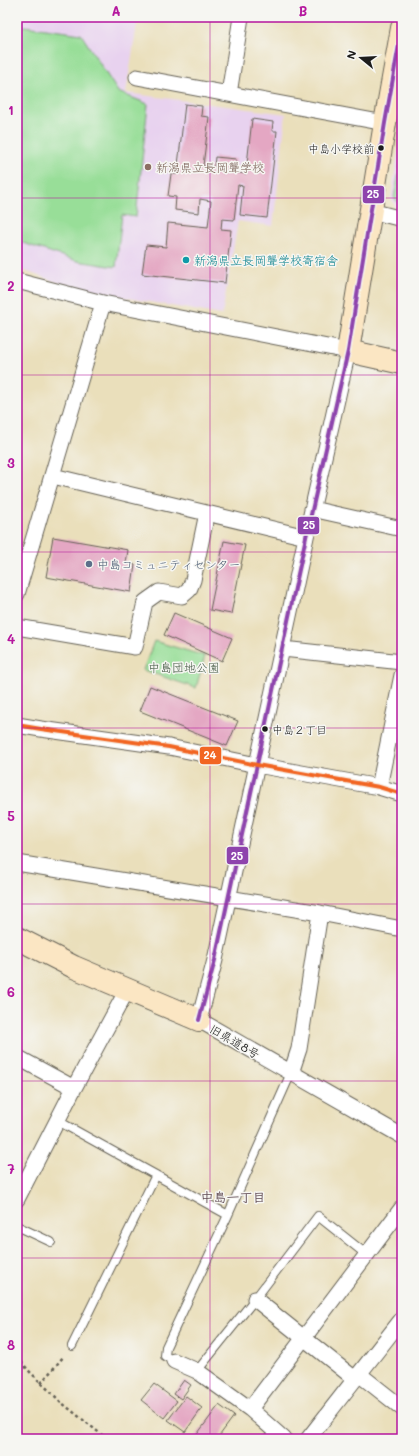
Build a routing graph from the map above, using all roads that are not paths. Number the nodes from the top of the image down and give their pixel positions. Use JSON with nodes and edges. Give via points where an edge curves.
{"nodes":[{"id":1,"x":240,"y":17,"type":"edge"},
{"id":2,"x":402,"y":28,"type":"edge"},
{"id":3,"x":137,"y":77,"type":"dead end"},
{"id":4,"x":229,"y":94,"type":"junction"},
{"id":5,"x":385,"y":123,"type":"junction"},
{"id":6,"x":370,"y":211,"type":"junction"},
{"id":7,"x":402,"y":220,"type":"edge"},
{"id":8,"x":17,"y":281,"type":"edge"},
{"id":9,"x":103,"y":303,"type":"junction"},
{"id":10,"x":348,"y":351,"type":"junction"},
{"id":11,"x":402,"y":363,"type":"edge"},
{"id":12,"x":53,"y":476,"type":"junction"},
{"id":13,"x":312,"y":509,"type":"junction"},
{"id":14,"x":207,"y":513,"type":"junction"},
{"id":15,"x":402,"y":529,"type":"edge"},
{"id":16,"x":306,"y":537,"type":"junction"},
{"id":17,"x":17,"y":594,"type":"edge"},
{"id":18,"x":17,"y":627,"type":"edge"},
{"id":19,"x":283,"y":649,"type":"junction"},
{"id":20,"x":402,"y":662,"type":"edge"},
{"id":21,"x":402,"y":675,"type":"edge"},
{"id":22,"x":17,"y":725,"type":"edge"},
{"id":23,"x":257,"y":765,"type":"junction"},
{"id":24,"x":379,"y":787,"type":"junction"},
{"id":25,"x":402,"y":794,"type":"edge"},
{"id":26,"x":17,"y":863,"type":"edge"},
{"id":27,"x":228,"y":898,"type":"junction"},
{"id":28,"x":320,"y":913,"type":"junction"},
{"id":29,"x":402,"y":929,"type":"edge"},
{"id":30,"x":17,"y":938,"type":"edge"},
{"id":31,"x":127,"y":990,"type":"junction"},
{"id":32,"x":199,"y":1020,"type":"junction"},
{"id":33,"x":17,"y":1057,"type":"edge"},
{"id":34,"x":291,"y":1073,"type":"junction"},
{"id":35,"x":74,"y":1088,"type":"junction"},
{"id":36,"x":58,"y":1121,"type":"junction"},
{"id":37,"x":402,"y":1136,"type":"edge"},
{"id":38,"x":156,"y":1175,"type":"junction"},
{"id":39,"x":17,"y":1199,"type":"edge"},
{"id":40,"x":402,"y":1208,"type":"edge"},
{"id":41,"x":228,"y":1215,"type":"junction"},
{"id":42,"x":17,"y":1226,"type":"edge"},
{"id":43,"x":51,"y":1242,"type":"dead end"},
{"id":44,"x":367,"y":1255,"type":"junction"},
{"id":45,"x":256,"y":1299,"type":"junction"},
{"id":46,"x":402,"y":1318,"type":"edge"},
{"id":47,"x":303,"y":1339,"type":"junction"},
{"id":48,"x":72,"y":1346,"type":"road end"},
{"id":49,"x":174,"y":1361,"type":"joint"},
{"id":50,"x":197,"y":1371,"type":"junction"},
{"id":51,"x":357,"y":1377,"type":"junction"},
{"id":52,"x":402,"y":1408,"type":"edge"},
{"id":53,"x":250,"y":1409,"type":"junction"},
{"id":54,"x":284,"y":1439,"type":"edge"},
{"id":55,"x":308,"y":1439,"type":"edge"}],
"edges":[{"from":1,"to":4,"type":"street"},
{"from":2,"to":5,"type":"street"},
{"from":3,"to":4,"type":"street"},
{"from":4,"to":5,"type":"street"},
{"from":5,"to":6,"type":"street"},
{"from":6,"to":7,"type":"street"},
{"from":6,"to":10,"type":"street"},
{"from":8,"to":9,"type":"street"},
{"from":9,"to":10,"type":"street"},
{"from":9,"to":12,"type":"street"},
{"from":10,"to":11,"type":"street"},
{"from":10,"to":13,"type":"street"},
{"from":12,"to":14,"type":"street"},
{"from":12,"to":17,"type":"street"},
{"from":13,"to":15,"type":"street"},
{"from":13,"to":16,"type":"street"},
{"from":14,"to":16,"type":"street"},
{"from":14,"to":18,"type":"street","via":[[189,590],[182,596],[159,592],[145,602],[135,647]]},
{"from":16,"to":19,"type":"street"},
{"from":19,"to":20,"type":"street"},
{"from":19,"to":23,"type":"street"},
{"from":21,"to":24,"type":"street"},
{"from":22,"to":23,"type":"street","via":[[169,747]]},
{"from":23,"to":24,"type":"street"},
{"from":23,"to":27,"type":"street"},
{"from":24,"to":25,"type":"street"},
{"from":26,"to":27,"type":"street"},
{"from":27,"to":28,"type":"street"},
{"from":27,"to":32,"type":"street"},
{"from":28,"to":29,"type":"street"},
{"from":28,"to":34,"type":"street","via":[[299,1049]]},
{"from":30,"to":31,"type":"street","name":"旧県道8号"},
{"from":31,"to":32,"type":"street","name":"旧県道8号"},
{"from":31,"to":35,"type":"street"},
{"from":32,"to":34,"type":"street","name":"旧県道8号"},
{"from":33,"to":35,"type":"street"},
{"from":34,"to":37,"type":"street","name":"旧県道8号"},
{"from":34,"to":41,"type":"lane"},
{"from":35,"to":36,"type":"street"},
{"from":36,"to":38,"type":"lane"},
{"from":36,"to":39,"type":"street"},
{"from":38,"to":41,"type":"lane"},
{"from":38,"to":48,"type":"lane"},
{"from":40,"to":44,"type":"street"},
{"from":41,"to":49,"type":"lane","via":[[166,1347],[165,1356]]},
{"from":42,"to":43,"type":"lane"},
{"from":44,"to":45,"type":"lane","via":[[318,1216]]},
{"from":44,"to":47,"type":"street"},
{"from":45,"to":47,"type":"street"},
{"from":45,"to":50,"type":"lane"},
{"from":46,"to":51,"type":"street"},
{"from":47,"to":51,"type":"street"},
{"from":47,"to":53,"type":"street"},
{"from":49,"to":50,"type":"street"},
{"from":50,"to":53,"type":"street"},
{"from":51,"to":52,"type":"street"},
{"from":51,"to":55,"type":"street"},
{"from":53,"to":54,"type":"street"}]}
